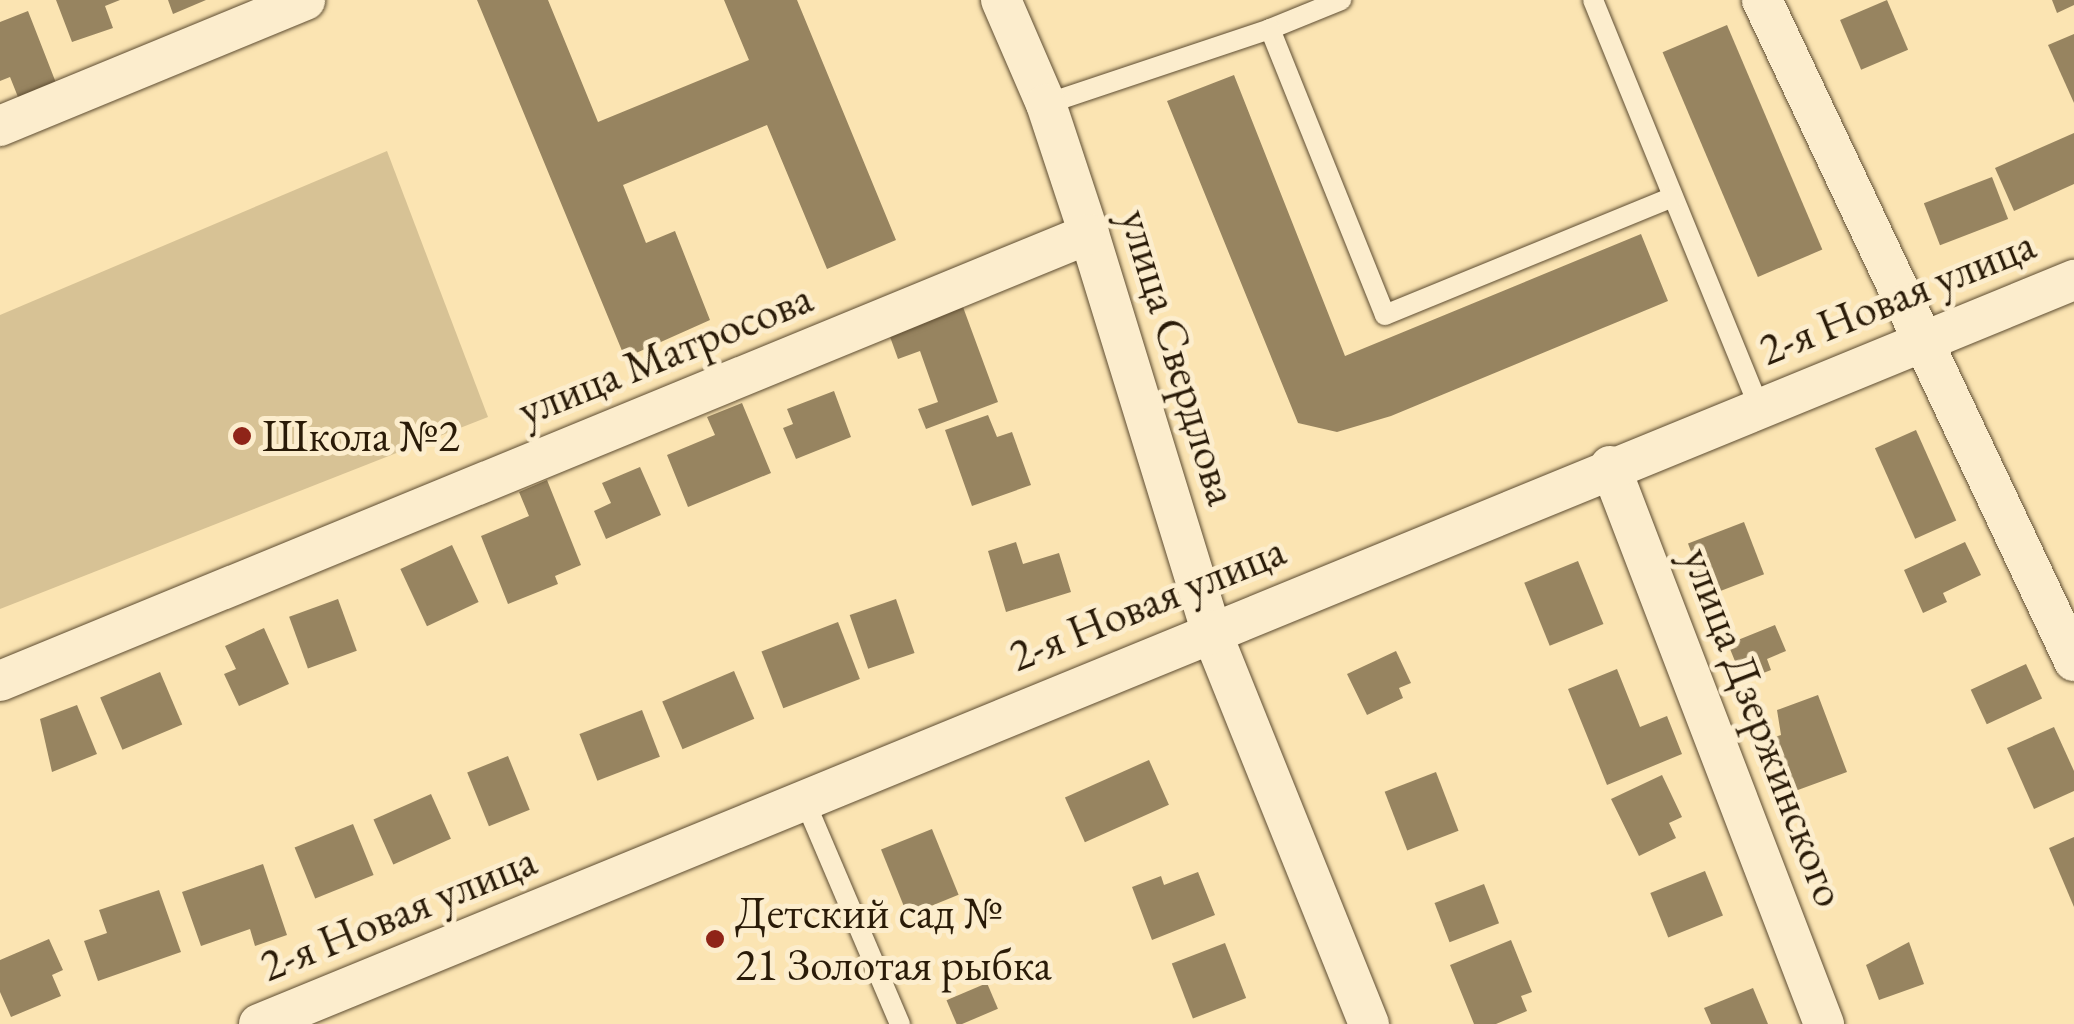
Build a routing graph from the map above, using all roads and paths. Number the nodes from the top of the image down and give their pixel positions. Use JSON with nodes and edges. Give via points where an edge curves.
{"nodes":[{"id":1,"x":305,"y":0,"type":"edge"},
{"id":2,"x":1001,"y":0,"type":"edge"},
{"id":3,"x":1341,"y":0,"type":"edge"},
{"id":4,"x":1594,"y":0,"type":"edge"},
{"id":5,"x":1762,"y":0,"type":"edge"},
{"id":6,"x":1270,"y":29,"type":"junction"},
{"id":7,"x":1046,"y":104,"type":"junction"},
{"id":8,"x":0,"y":126,"type":"edge"},
{"id":9,"x":1674,"y":197,"type":"junction"},
{"id":10,"x":1090,"y":234,"type":"junction"},
{"id":11,"x":2074,"y":280,"type":"edge"},
{"id":12,"x":1920,"y":340,"type":"junction"},
{"id":13,"x":1759,"y":406,"type":"junction"},
{"id":14,"x":1610,"y":466,"type":"junction"},
{"id":15,"x":1211,"y":631,"type":"junction"},
{"id":16,"x":2074,"y":661,"type":"edge"},
{"id":17,"x":0,"y":681,"type":"edge"},
{"id":18,"x":804,"y":799,"type":"junction"},
{"id":19,"x":260,"y":1024,"type":"edge"},
{"id":20,"x":900,"y":1024,"type":"edge"},
{"id":21,"x":1369,"y":1024,"type":"edge"},
{"id":22,"x":1824,"y":1024,"type":"edge"}],
"edges":[{"from":1,"to":8,"type":"street"},
{"from":2,"to":7,"type":"street","name":"улица Свердлова"},
{"from":3,"to":6,"type":"lane"},
{"from":4,"to":9,"type":"lane"},
{"from":5,"to":12,"type":"street"},
{"from":6,"to":7,"type":"lane"},
{"from":6,"to":9,"type":"lane","via":[[1385,315]]},
{"from":7,"to":10,"type":"street","name":"улица Свердлова"},
{"from":9,"to":13,"type":"lane"},
{"from":10,"to":15,"type":"street","name":"улица Свердлова"},
{"from":10,"to":17,"type":"street","name":"улица Матросова"},
{"from":11,"to":12,"type":"street","name":"2-я Новая улица"},
{"from":12,"to":13,"type":"street","name":"2-я Новая улица"},
{"from":12,"to":16,"type":"street"},
{"from":13,"to":14,"type":"street","name":"2-я Новая улица"},
{"from":14,"to":15,"type":"street","name":"2-я Новая улица"},
{"from":14,"to":22,"type":"street","name":"улица Дзержинского"},
{"from":15,"to":18,"type":"street","name":"2-я Новая улица"},
{"from":15,"to":21,"type":"street","name":"улица Свердлова"},
{"from":18,"to":19,"type":"street","name":"2-я Новая улица"},
{"from":18,"to":20,"type":"lane"}]}
